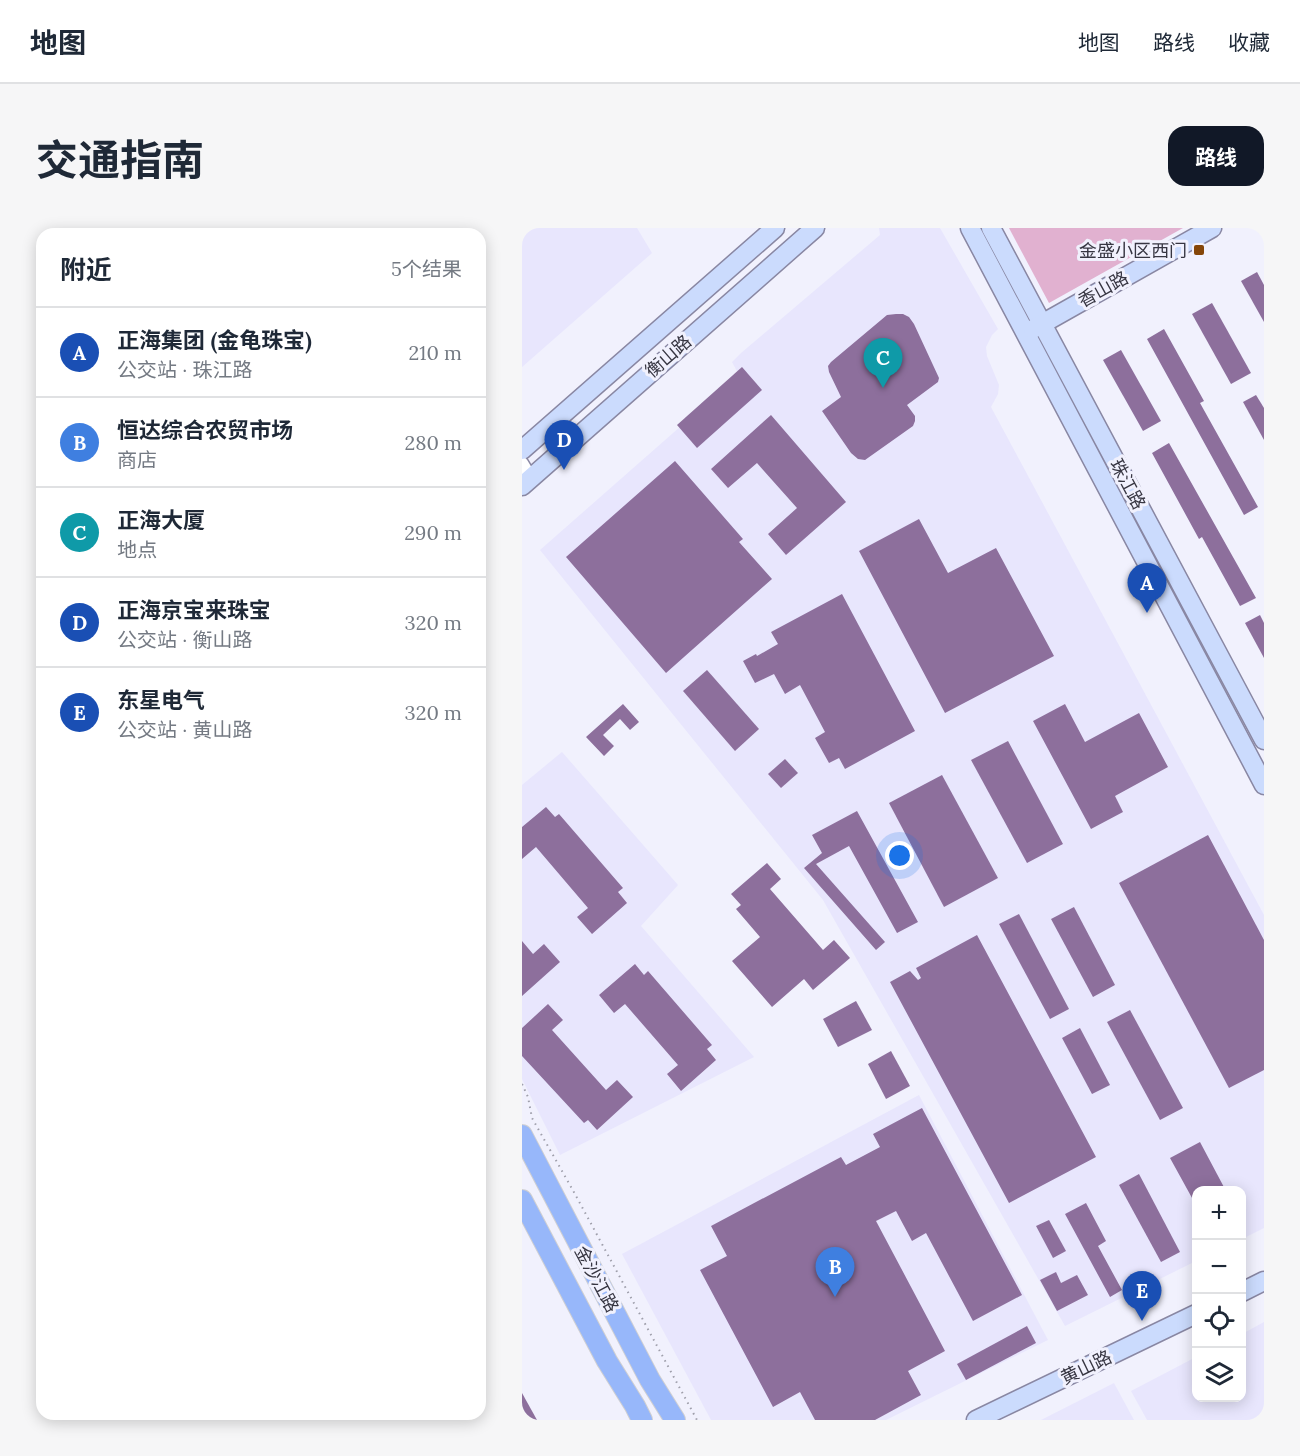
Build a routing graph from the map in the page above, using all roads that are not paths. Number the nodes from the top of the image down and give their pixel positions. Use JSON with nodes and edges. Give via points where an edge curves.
{"nodes":[{"id":1,"x":775,"y":228,"type":"edge"},
{"id":2,"x":815,"y":228,"type":"edge"},
{"id":3,"x":970,"y":228,"type":"edge"},
{"id":4,"x":991,"y":228,"type":"edge"},
{"id":5,"x":1212,"y":228,"type":"edge"},
{"id":6,"x":1042,"y":323,"type":"junction"},
{"id":7,"x":1026,"y":332,"type":"junction"},
{"id":8,"x":522,"y":450,"type":"edge"},
{"id":9,"x":525,"y":476,"type":"edge"},
{"id":10,"x":1264,"y":740,"type":"edge"},
{"id":11,"x":1264,"y":784,"type":"edge"},
{"id":12,"x":522,"y":1135,"type":"edge"},
{"id":13,"x":522,"y":1200,"type":"edge"},
{"id":14,"x":1264,"y":1281,"type":"edge"},
{"id":15,"x":1246,"y":1290,"type":"edge"},
{"id":16,"x":1192,"y":1316,"type":"edge"},
{"id":17,"x":642,"y":1420,"type":"edge"},
{"id":18,"x":675,"y":1420,"type":"edge"},
{"id":19,"x":976,"y":1420,"type":"edge"}],
"edges":[{"from":1,"to":8,"type":"main road","name":"衡山路"},
{"from":2,"to":9,"type":"main road","name":"衡山路"},
{"from":3,"to":7,"type":"main road"},
{"from":4,"to":6,"type":"main road","name":"珠江路"},
{"from":5,"to":6,"type":"main road","name":"香山路"},
{"from":6,"to":7,"type":"main road","name":"香山路"},
{"from":6,"to":10,"type":"main road","name":"珠江路"},
{"from":7,"to":11,"type":"main road"},
{"from":12,"to":18,"type":"main road","name":"金沙江路","via":[[650,1380]]},
{"from":13,"to":17,"type":"main road","name":"金沙江路"},
{"from":14,"to":15,"type":"main road"},
{"from":16,"to":19,"type":"main road","name":"黄山路"}]}
